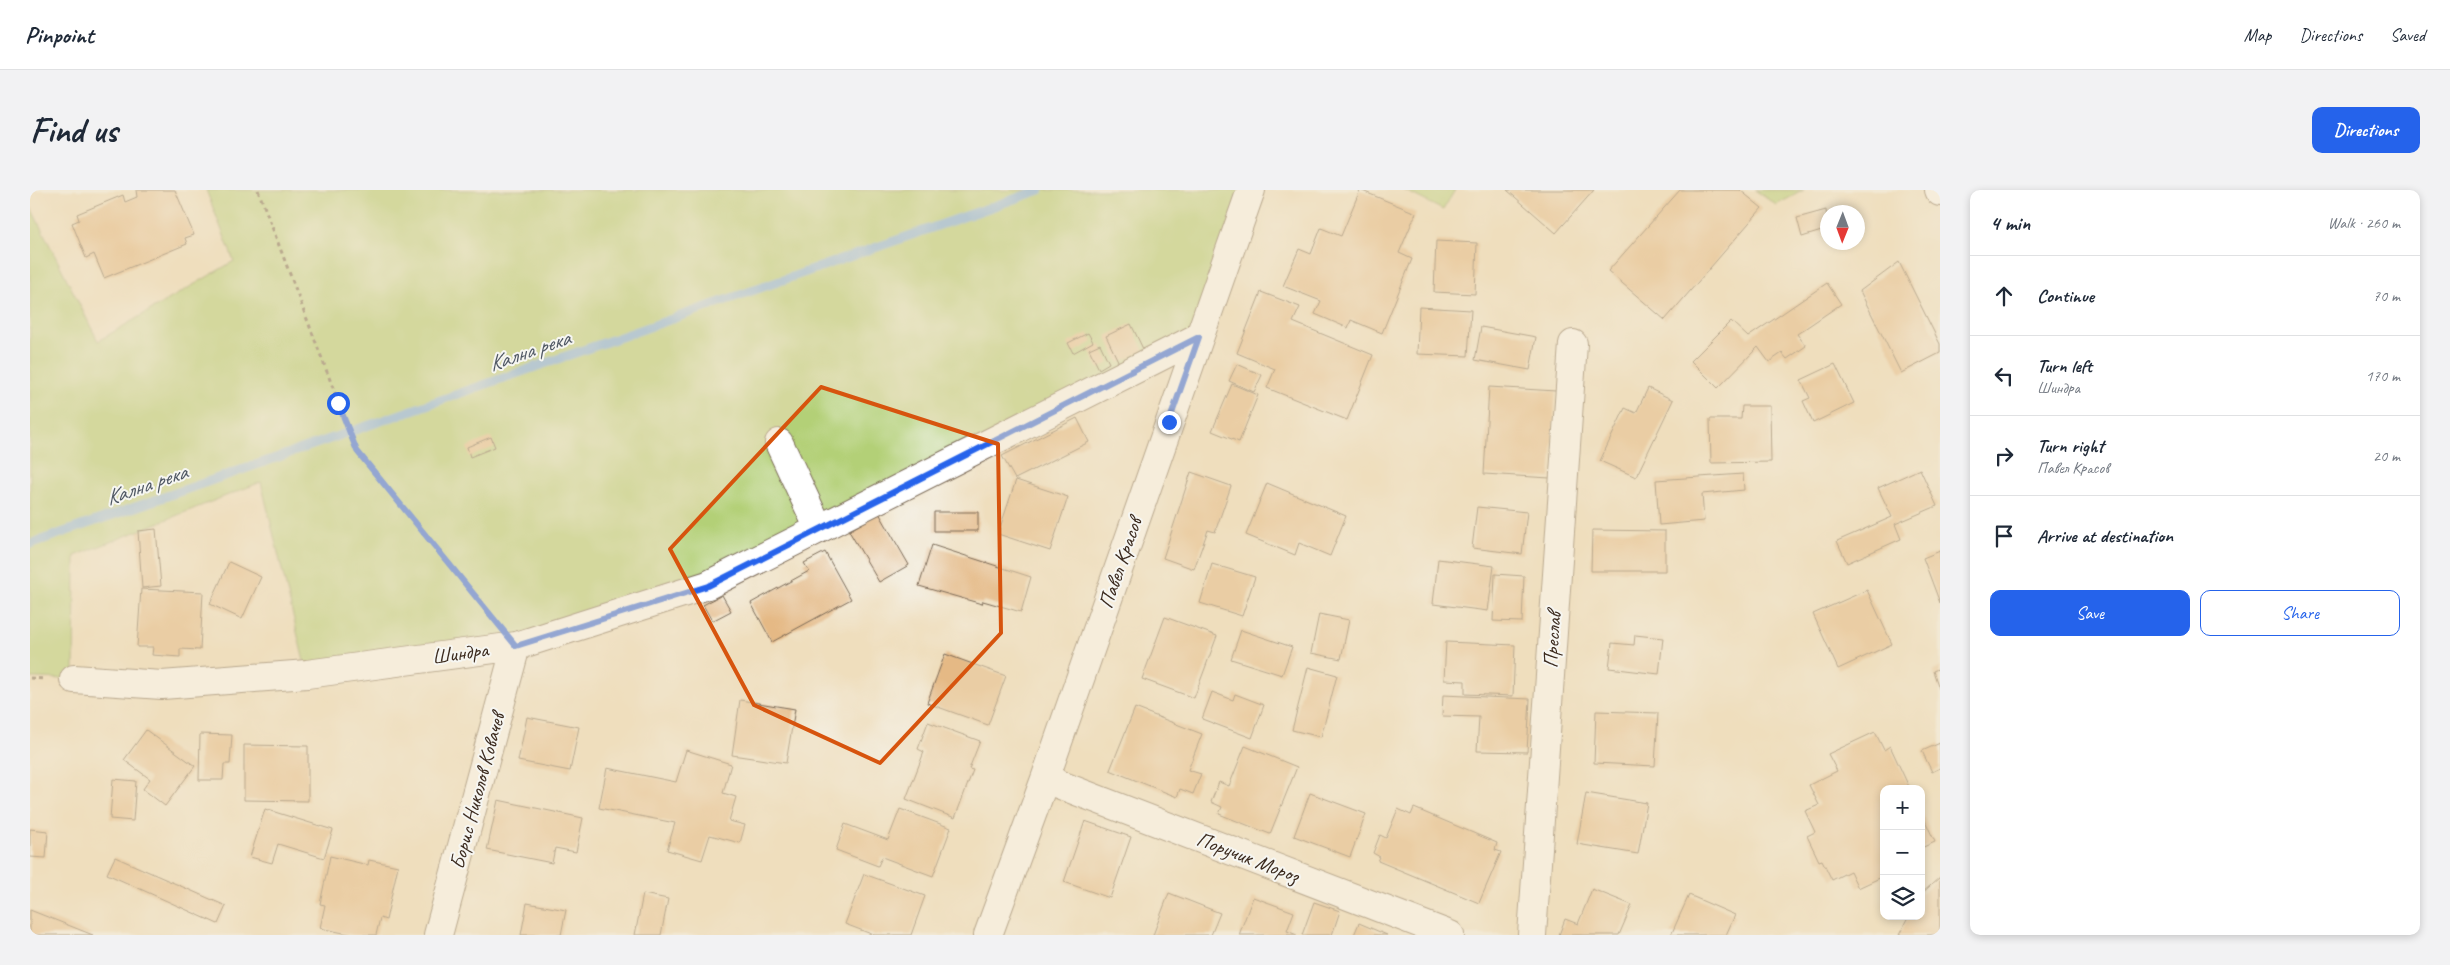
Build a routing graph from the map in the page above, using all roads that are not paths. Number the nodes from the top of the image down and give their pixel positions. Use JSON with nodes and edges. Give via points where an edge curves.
{"nodes":[{"id":1,"x":1251,"y":190,"type":"edge"},
{"id":2,"x":1199,"y":337,"type":"junction"},
{"id":3,"x":1573,"y":344,"type":"dead end"},
{"id":4,"x":779,"y":443,"type":"dead end"},
{"id":5,"x":819,"y":529,"type":"junction"},
{"id":6,"x":516,"y":646,"type":"junction"},
{"id":7,"x":74,"y":679,"type":"dead end"},
{"id":8,"x":1045,"y":779,"type":"junction"},
{"id":9,"x":438,"y":935,"type":"edge"},
{"id":10,"x":988,"y":935,"type":"edge"},
{"id":11,"x":1450,"y":935,"type":"edge"},
{"id":12,"x":1532,"y":935,"type":"edge"}],
"edges":[{"from":1,"to":2,"type":"street","name":"Павел Красов"},
{"from":2,"to":5,"type":"street","name":"Шиндра"},
{"from":2,"to":8,"type":"street","name":"Павел Красов"},
{"from":3,"to":12,"type":"street","name":"Преслав"},
{"from":4,"to":5,"type":"street"},
{"from":5,"to":6,"type":"street","name":"Шиндра","via":[[708,586]]},
{"from":6,"to":7,"type":"street","name":"Шиндра","via":[[307,674],[162,685]]},
{"from":6,"to":9,"type":"street","name":"Борис Николов Ковачев"},
{"from":8,"to":10,"type":"street","name":"Павел Красов"},
{"from":8,"to":11,"type":"street","name":"Поручик Мороз"}]}
